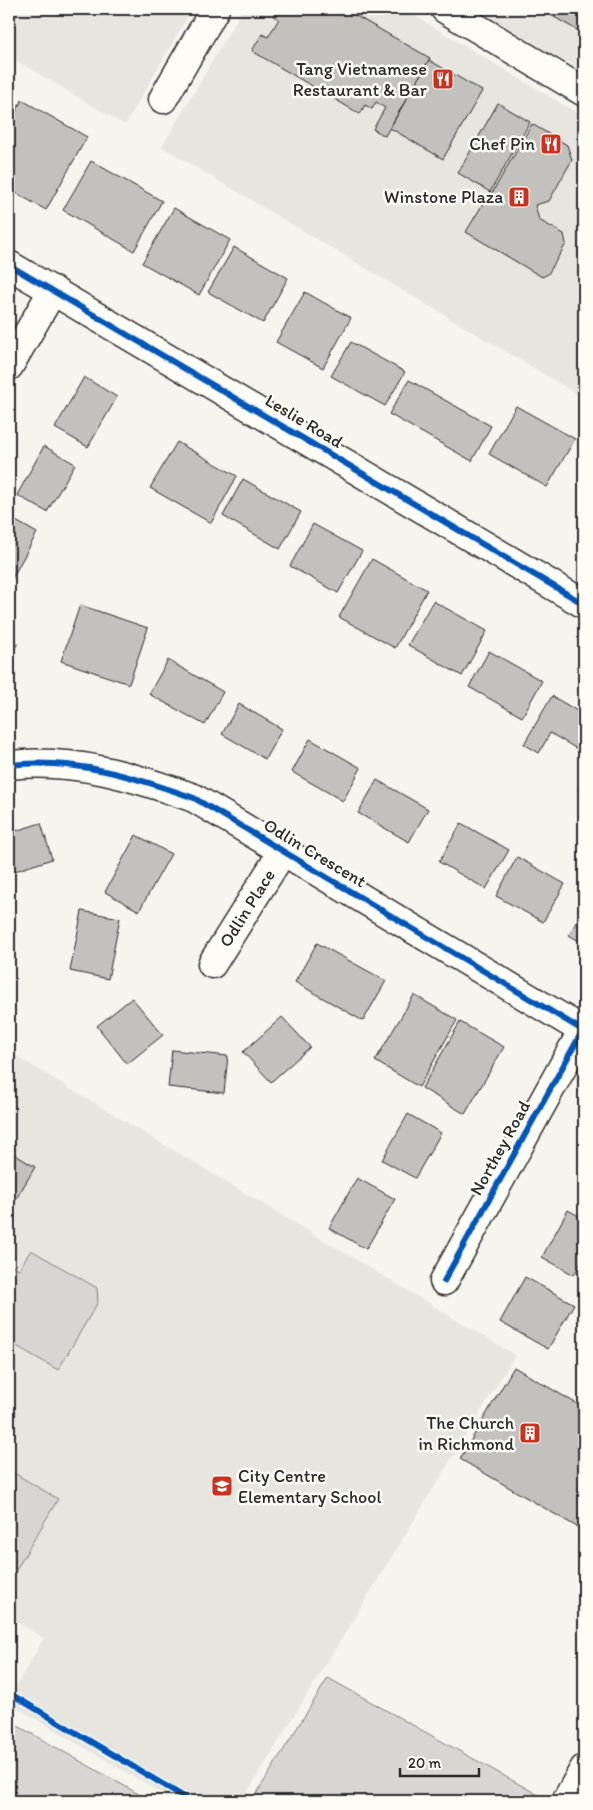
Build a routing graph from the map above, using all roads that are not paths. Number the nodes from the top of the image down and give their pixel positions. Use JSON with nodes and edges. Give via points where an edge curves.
{"nodes":[{"id":1,"x":215,"y":9,"type":"edge"},
{"id":2,"x":445,"y":9,"type":"edge"},
{"id":3,"x":584,"y":92,"type":"edge"},
{"id":4,"x":163,"y":99,"type":"dead end"},
{"id":5,"x":9,"y":265,"type":"edge"},
{"id":6,"x":53,"y":290,"type":"junction"},
{"id":7,"x":9,"y":366,"type":"edge"},
{"id":8,"x":584,"y":604,"type":"edge"},
{"id":9,"x":9,"y":765,"type":"edge"},
{"id":10,"x":284,"y":851,"type":"junction"},
{"id":11,"x":212,"y":964,"type":"dead end"},
{"id":12,"x":584,"y":1031,"type":"edge"},
{"id":13,"x":444,"y":1281,"type":"dead end"},
{"id":14,"x":584,"y":1769,"type":"edge"},
{"id":15,"x":566,"y":1801,"type":"edge"}],
"edges":[{"from":1,"to":4,"type":"street"},
{"from":2,"to":3,"type":"street"},
{"from":5,"to":6,"type":"street","name":"Leslie Road"},
{"from":6,"to":7,"type":"street"},
{"from":6,"to":8,"type":"street","name":"Leslie Road"},
{"from":9,"to":10,"type":"street","name":"Odlin Crescent","via":[[38,762],[76,765],[137,777],[194,798]]},
{"from":10,"to":11,"type":"street","name":"Odlin Place"},
{"from":10,"to":12,"type":"street","name":"Odlin Crescent"},
{"from":12,"to":13,"type":"street","name":"Northey Road"},
{"from":14,"to":15,"type":"street"}]}
